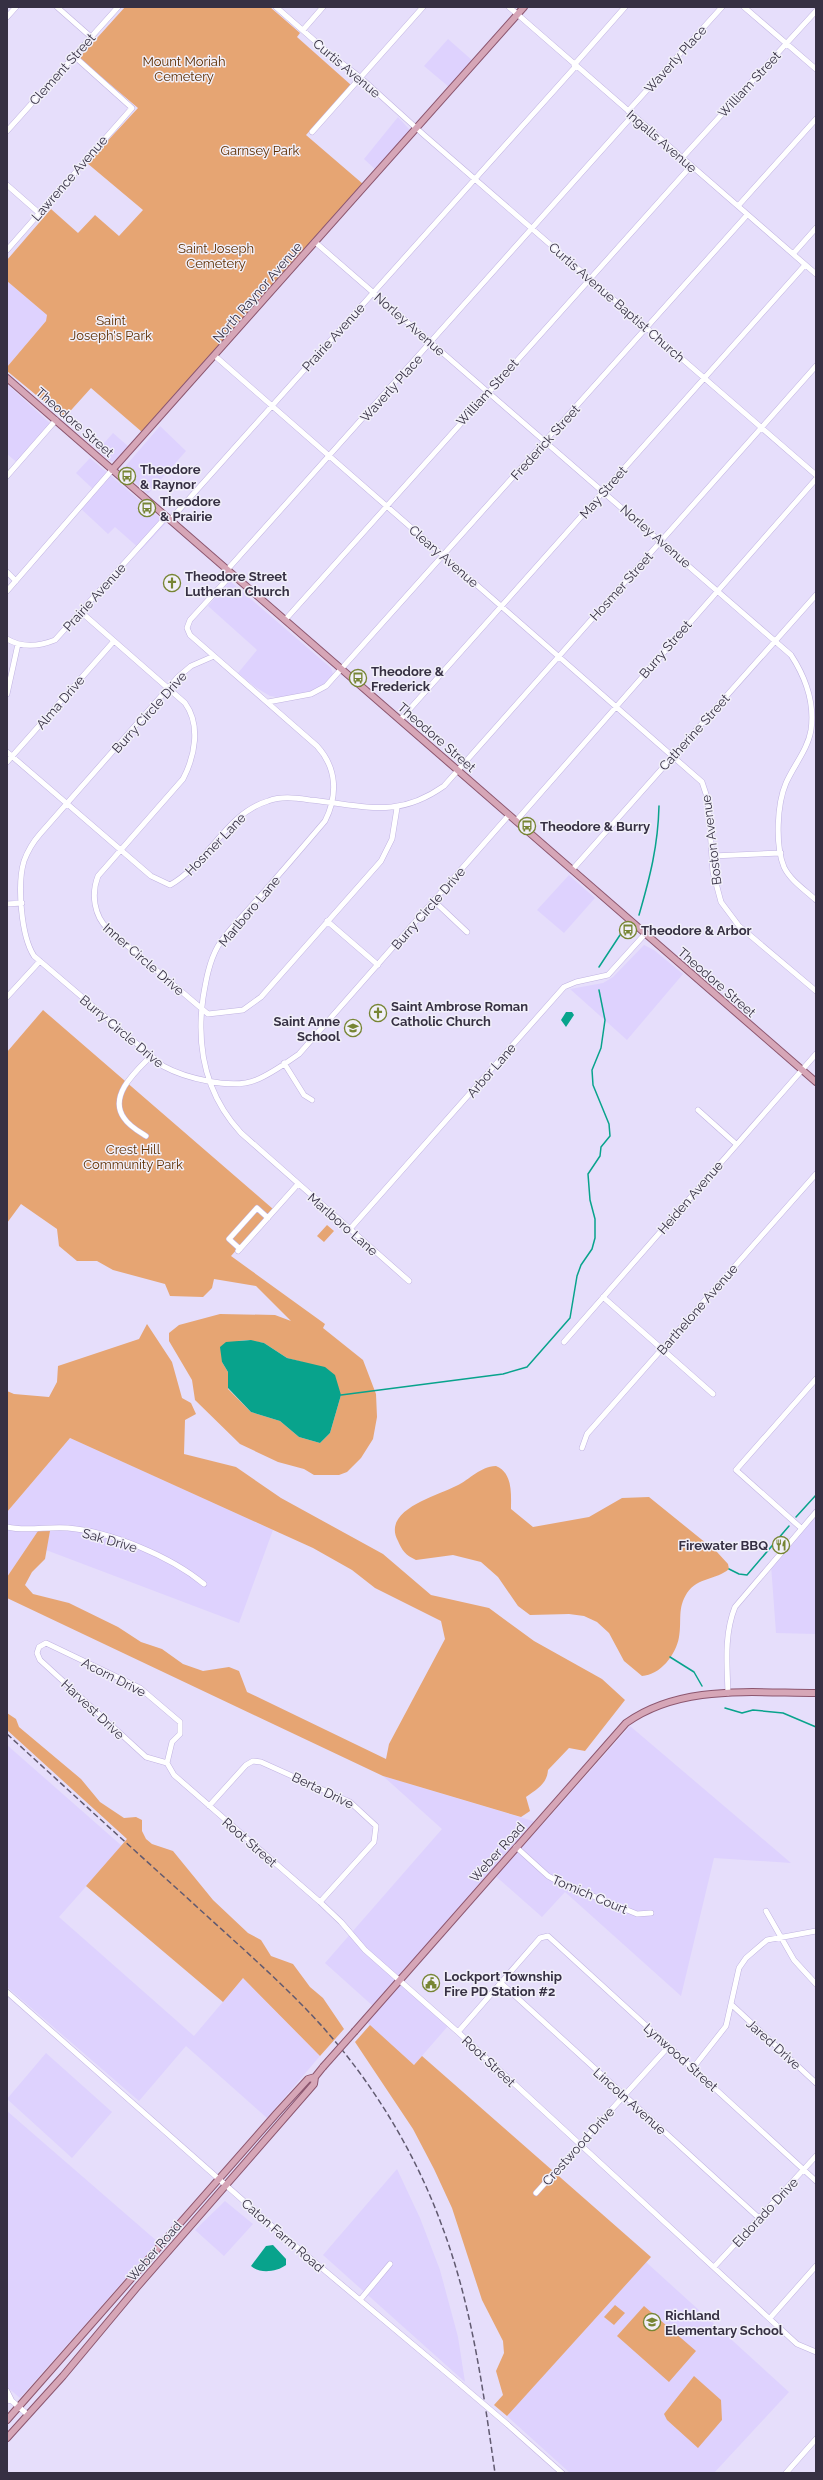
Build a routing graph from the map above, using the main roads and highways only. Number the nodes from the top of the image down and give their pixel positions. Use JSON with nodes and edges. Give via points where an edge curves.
{"nodes":[{"id":1,"x":524,"y":7,"type":"edge"},
{"id":2,"x":7,"y":378,"type":"edge"},
{"id":3,"x":112,"y":470,"type":"junction"},
{"id":4,"x":816,"y":1082,"type":"edge"},
{"id":5,"x":816,"y":1693,"type":"edge"},
{"id":6,"x":315,"y":2078,"type":"junction"},
{"id":7,"x":7,"y":2420,"type":"edge"},
{"id":8,"x":7,"y":2438,"type":"edge"}],
"edges":[{"from":1,"to":3,"type":"main road","name":"North Raynor Avenue"},
{"from":2,"to":3,"type":"main road","name":"Theodore Street"},
{"from":3,"to":4,"type":"main road","name":"Theodore Street"},
{"from":5,"to":6,"type":"main road","name":"Weber Road","bridge":true,"via":[[695,1695],[669,1700],[643,1711],[626,1723]]},
{"from":6,"to":7,"type":"main road","name":"Weber Road","via":[[308,2079]]},
{"from":6,"to":8,"type":"main road","name":"Weber Road","via":[[314,2084]]}]}
